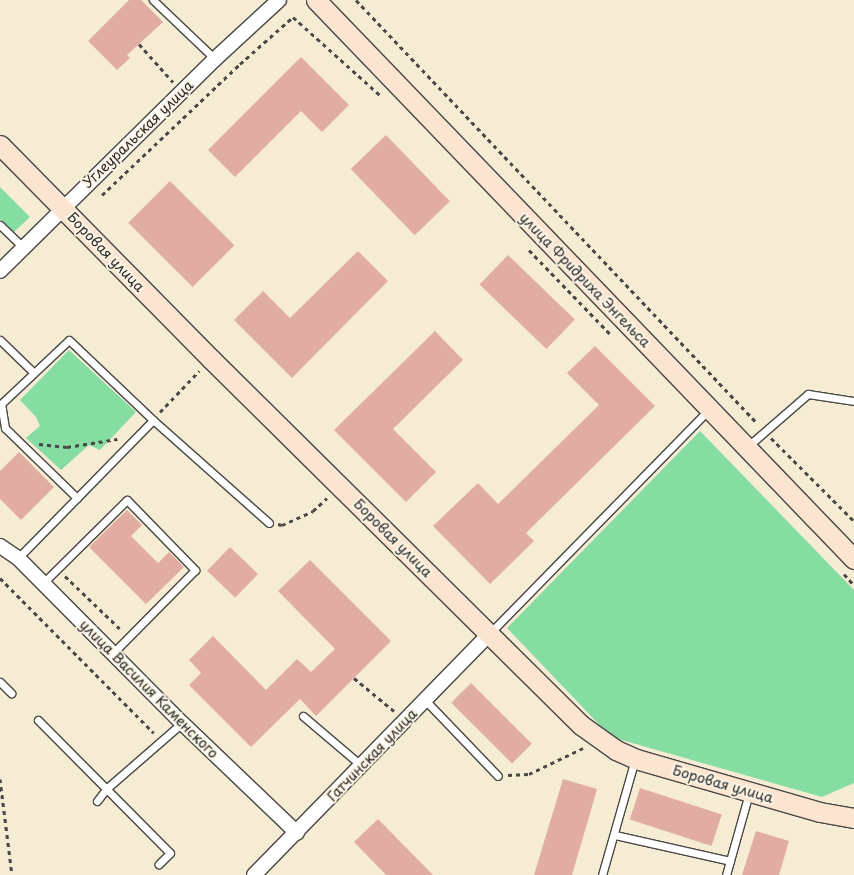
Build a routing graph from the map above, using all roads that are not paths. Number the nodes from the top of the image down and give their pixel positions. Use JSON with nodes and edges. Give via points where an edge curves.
{"nodes":[{"id":1,"x":153,"y":0,"type":"edge"},
{"id":2,"x":279,"y":0,"type":"edge"},
{"id":3,"x":316,"y":0,"type":"edge"},
{"id":4,"x":215,"y":59,"type":"junction"},
{"id":5,"x":0,"y":145,"type":"edge"},
{"id":6,"x":67,"y":212,"type":"junction"},
{"id":7,"x":0,"y":225,"type":"edge"},
{"id":8,"x":23,"y":247,"type":"junction"},
{"id":9,"x":0,"y":271,"type":"edge"},
{"id":10,"x":0,"y":340,"type":"edge"},
{"id":11,"x":33,"y":372,"type":"junction"},
{"id":12,"x":854,"y":401,"type":"edge"},
{"id":13,"x":709,"y":408,"type":"junction"},
{"id":14,"x":153,"y":420,"type":"junction"},
{"id":15,"x":747,"y":447,"type":"junction"},
{"id":16,"x":77,"y":498,"type":"junction"},
{"id":17,"x":269,"y":523,"type":"road end"},
{"id":18,"x":0,"y":546,"type":"edge"},
{"id":19,"x":18,"y":558,"type":"junction"},
{"id":20,"x":854,"y":559,"type":"edge"},
{"id":21,"x":43,"y":583,"type":"junction"},
{"id":22,"x":489,"y":634,"type":"junction"},
{"id":23,"x":113,"y":653,"type":"junction"},
{"id":24,"x":0,"y":682,"type":"edge"},
{"id":25,"x":11,"y":693,"type":"dead end"},
{"id":26,"x":424,"y":700,"type":"junction"},
{"id":27,"x":304,"y":716,"type":"dead end"},
{"id":28,"x":38,"y":720,"type":"dead end"},
{"id":29,"x":182,"y":723,"type":"junction"},
{"id":30,"x":636,"y":759,"type":"junction"},
{"id":31,"x":362,"y":766,"type":"junction"},
{"id":32,"x":498,"y":776,"type":"road end"},
{"id":33,"x":106,"y":789,"type":"junction"},
{"id":34,"x":749,"y":791,"type":"junction"},
{"id":35,"x":97,"y":801,"type":"dead end"},
{"id":36,"x":854,"y":818,"type":"edge"},
{"id":37,"x":297,"y":833,"type":"junction"},
{"id":38,"x":614,"y":835,"type":"junction"},
{"id":39,"x":730,"y":862,"type":"junction"},
{"id":40,"x":159,"y":864,"type":"dead end"},
{"id":41,"x":254,"y":875,"type":"edge"},
{"id":42,"x":602,"y":875,"type":"edge"},
{"id":43,"x":726,"y":875,"type":"edge"}],
"edges":[{"from":1,"to":4,"type":"lane"},
{"from":2,"to":4,"type":"street","name":"Углеуральская улица"},
{"from":3,"to":13,"type":"main road","name":"улица Фридриха Энгельса"},
{"from":4,"to":6,"type":"street","name":"Углеуральская улица"},
{"from":5,"to":6,"type":"main road","name":"Боровая улица"},
{"from":6,"to":8,"type":"street","name":"Углеуральская улица"},
{"from":6,"to":22,"type":"main road","name":"Боровая улица"},
{"from":7,"to":8,"type":"lane"},
{"from":8,"to":9,"type":"street","name":"Углеуральская улица"},
{"from":10,"to":11,"type":"lane"},
{"from":11,"to":14,"type":"lane","via":[[68,340]]},
{"from":11,"to":16,"type":"lane","via":[[1,404],[5,428]]},
{"from":12,"to":15,"type":"lane","via":[[808,394]]},
{"from":13,"to":15,"type":"main road","name":"улица Фридриха Энгельса"},
{"from":13,"to":22,"type":"lane"},
{"from":14,"to":16,"type":"lane"},
{"from":14,"to":17,"type":"lane"},
{"from":15,"to":20,"type":"main road","name":"улица Фридриха Энгельса"},
{"from":16,"to":19,"type":"lane"},
{"from":18,"to":19,"type":"street","name":"улица Василия Каменского"},
{"from":19,"to":21,"type":"street","name":"улица Василия Каменского"},
{"from":21,"to":23,"type":"street","name":"улица Василия Каменского"},
{"from":21,"to":23,"type":"lane","via":[[126,500],[195,570]]},
{"from":22,"to":26,"type":"street","name":"Гатчинская улица"},
{"from":22,"to":30,"type":"main road","name":"Боровая улица","via":[[581,725],[616,750]]},
{"from":23,"to":29,"type":"street","name":"улица Василия Каменского"},
{"from":24,"to":25,"type":"lane"},
{"from":26,"to":31,"type":"street","name":"Гатчинская улица"},
{"from":26,"to":32,"type":"lane"},
{"from":27,"to":31,"type":"lane"},
{"from":28,"to":33,"type":"lane"},
{"from":29,"to":33,"type":"lane"},
{"from":29,"to":37,"type":"street","name":"улица Василия Каменского"},
{"from":30,"to":34,"type":"main road","name":"Боровая улица"},
{"from":30,"to":38,"type":"lane"},
{"from":31,"to":37,"type":"street","name":"Гатчинская улица"},
{"from":33,"to":35,"type":"lane"},
{"from":33,"to":40,"type":"lane","via":[[170,853]]},
{"from":34,"to":36,"type":"main road","name":"Боровая улица","via":[[820,812]]},
{"from":34,"to":39,"type":"lane"},
{"from":37,"to":41,"type":"street","name":"Гатчинская улица"},
{"from":38,"to":39,"type":"lane"},
{"from":38,"to":42,"type":"lane"},
{"from":39,"to":43,"type":"lane"}]}
